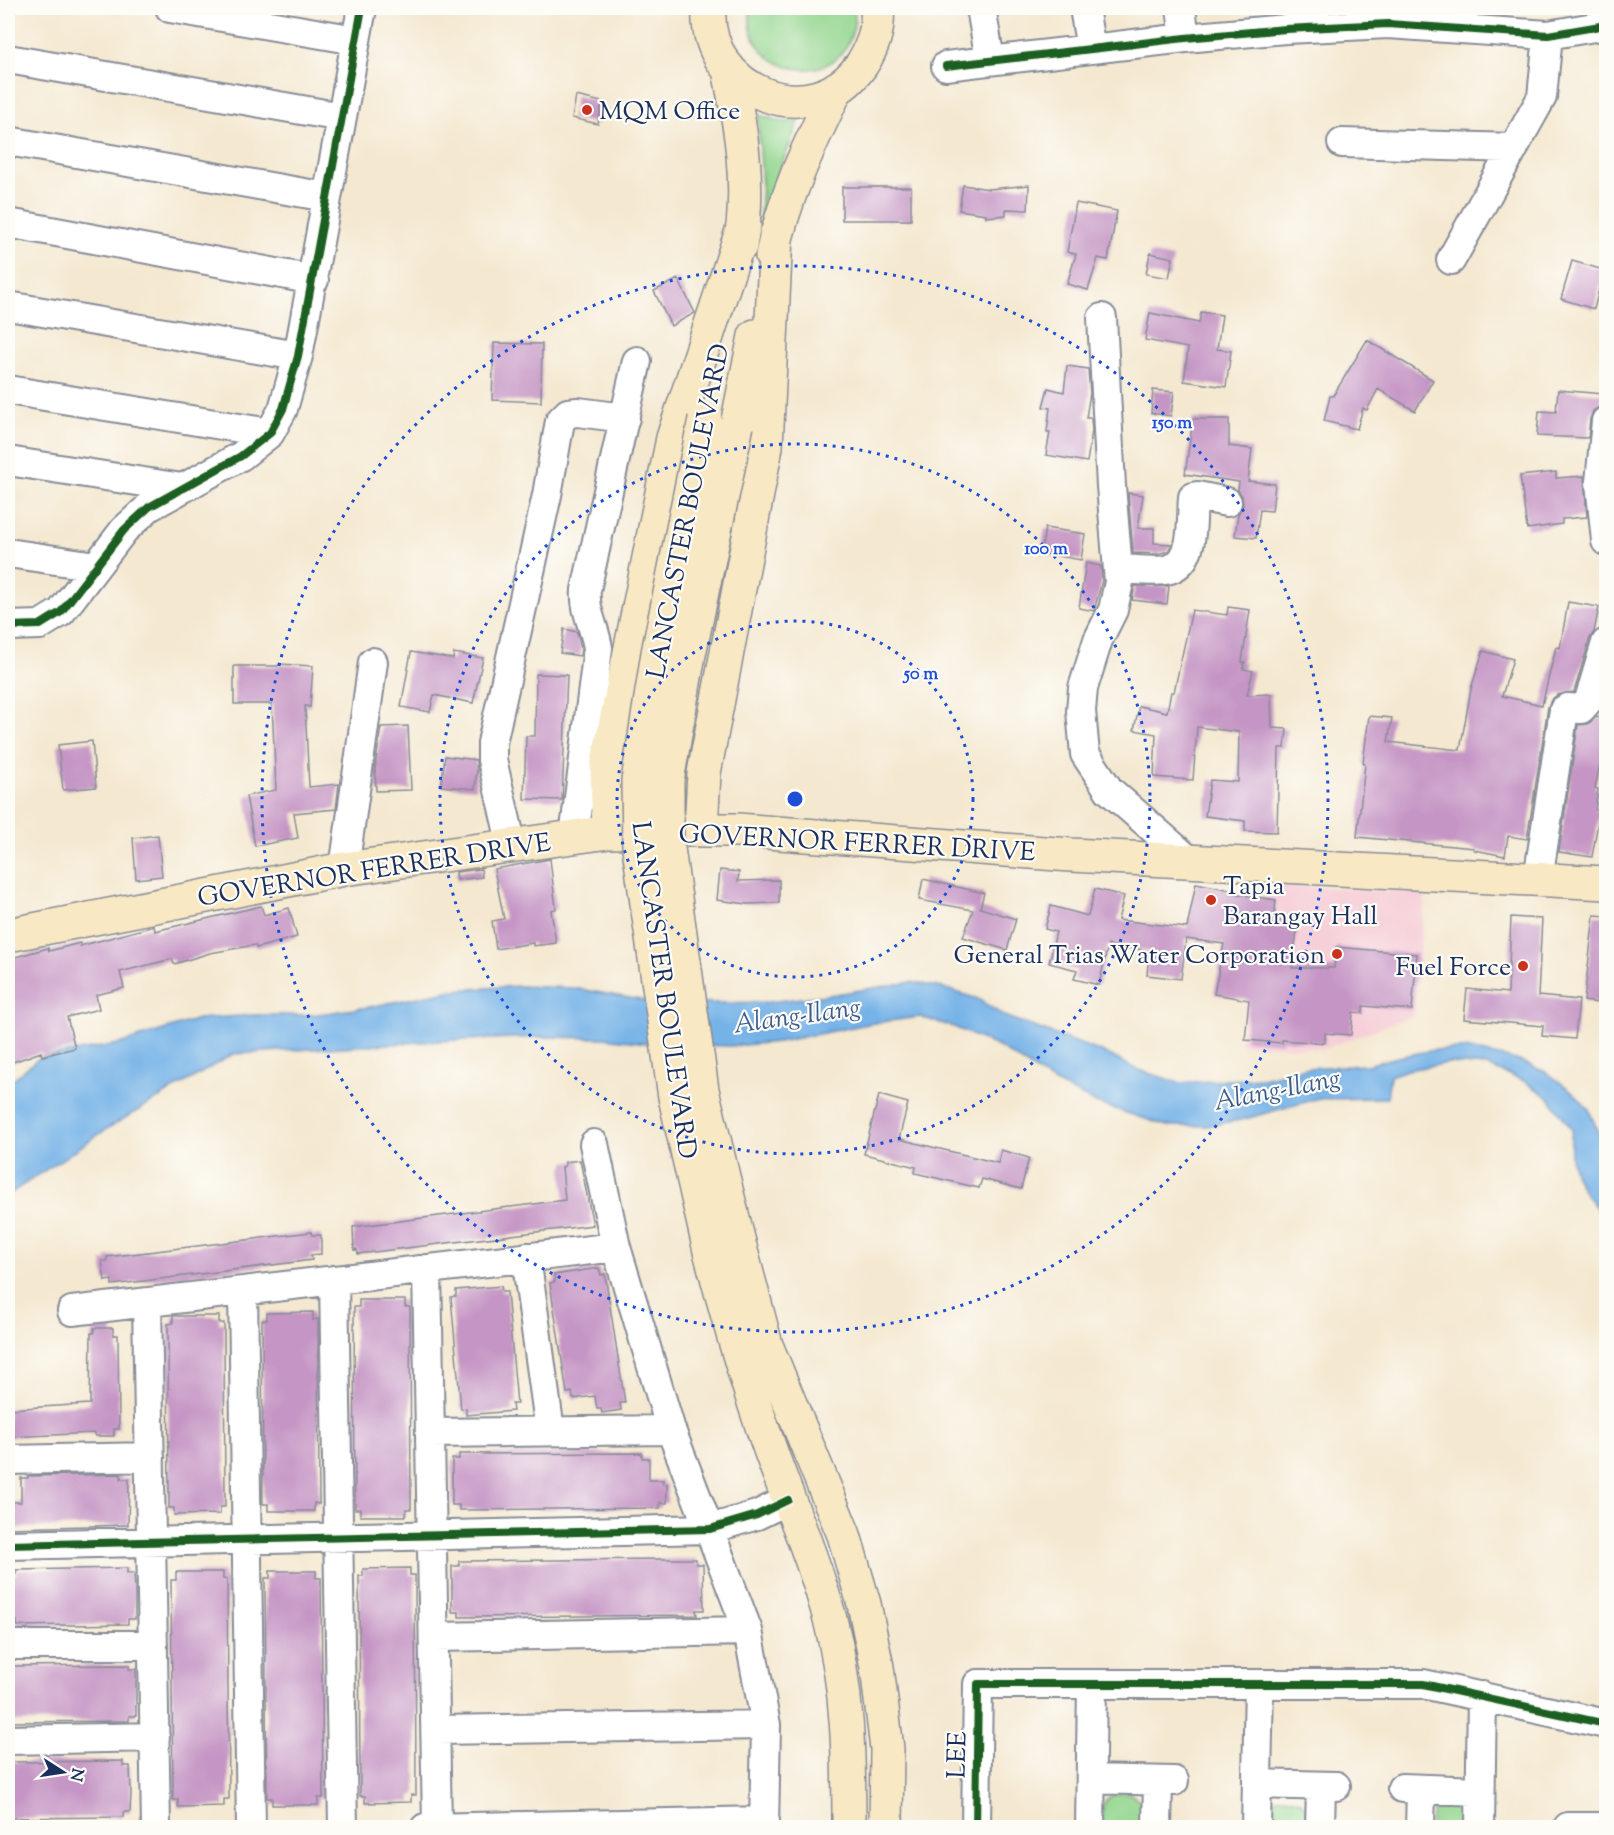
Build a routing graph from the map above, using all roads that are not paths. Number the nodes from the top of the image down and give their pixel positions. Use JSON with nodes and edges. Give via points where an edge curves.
{"nodes":[{"id":1,"x":170,"y":8,"type":"edge"},
{"id":2,"x":362,"y":8,"type":"edge"},
{"id":3,"x":709,"y":8,"type":"edge"},
{"id":4,"x":877,"y":8,"type":"edge"},
{"id":5,"x":981,"y":8,"type":"edge"},
{"id":6,"x":1084,"y":8,"type":"edge"},
{"id":7,"x":1181,"y":8,"type":"edge"},
{"id":8,"x":1387,"y":16,"type":"edge"},
{"id":9,"x":1284,"y":18,"type":"edge"},
{"id":10,"x":1606,"y":25,"type":"edge"},
{"id":11,"x":1548,"y":35,"type":"junction"},
{"id":12,"x":1185,"y":38,"type":"junction"},
{"id":13,"x":356,"y":40,"type":"junction"},
{"id":14,"x":1091,"y":49,"type":"junction"},
{"id":15,"x":8,"y":59,"type":"edge"},
{"id":16,"x":990,"y":60,"type":"junction"},
{"id":17,"x":946,"y":66,"type":"dead end"},
{"id":18,"x":729,"y":70,"type":"junction"},
{"id":19,"x":837,"y":88,"type":"junction"},
{"id":20,"x":342,"y":117,"type":"junction"},
{"id":21,"x":8,"y":141,"type":"edge"},
{"id":22,"x":1342,"y":143,"type":"dead end"},
{"id":23,"x":1514,"y":148,"type":"junction"},
{"id":24,"x":327,"y":197,"type":"junction"},
{"id":25,"x":8,"y":223,"type":"edge"},
{"id":26,"x":744,"y":225,"type":"junction"},
{"id":27,"x":776,"y":235,"type":"junction"},
{"id":28,"x":1451,"y":260,"type":"dead end"},
{"id":29,"x":314,"y":280,"type":"junction"},
{"id":30,"x":8,"y":306,"type":"edge"},
{"id":31,"x":1102,"y":318,"type":"dead end"},
{"id":32,"x":298,"y":356,"type":"junction"},
{"id":33,"x":637,"y":361,"type":"dead end"},
{"id":34,"x":8,"y":390,"type":"edge"},
{"id":35,"x":625,"y":417,"type":"junction"},
{"id":36,"x":1606,"y":421,"type":"edge"},
{"id":37,"x":270,"y":433,"type":"junction"},
{"id":38,"x":8,"y":461,"type":"edge"},
{"id":39,"x":182,"y":488,"type":"junction"},
{"id":40,"x":1227,"y":502,"type":"dead end"},
{"id":41,"x":1606,"y":541,"type":"edge"},
{"id":42,"x":8,"y":553,"type":"edge"},
{"id":43,"x":96,"y":566,"type":"junction"},
{"id":44,"x":1118,"y":569,"type":"junction"},
{"id":45,"x":8,"y":626,"type":"edge"},
{"id":46,"x":1606,"y":643,"type":"edge"},
{"id":47,"x":373,"y":662,"type":"dead end"},
{"id":48,"x":701,"y":830,"type":"junction"},
{"id":49,"x":609,"y":832,"type":"junction"},
{"id":50,"x":574,"y":837,"type":"junction"},
{"id":51,"x":512,"y":846,"type":"junction"},
{"id":52,"x":1190,"y":861,"type":"junction"},
{"id":53,"x":344,"y":869,"type":"junction"},
{"id":54,"x":1538,"y":879,"type":"junction"},
{"id":55,"x":1606,"y":883,"type":"edge"},
{"id":56,"x":8,"y":935,"type":"edge"},
{"id":57,"x":594,"y":1144,"type":"dead end"},
{"id":58,"x":616,"y":1247,"type":"junction"},
{"id":59,"x":725,"y":1249,"type":"junction"},
{"id":60,"x":526,"y":1257,"type":"junction"},
{"id":61,"x":427,"y":1269,"type":"junction"},
{"id":62,"x":334,"y":1280,"type":"junction"},
{"id":63,"x":243,"y":1291,"type":"junction"},
{"id":64,"x":147,"y":1303,"type":"junction"},
{"id":65,"x":72,"y":1311,"type":"dead end"},
{"id":66,"x":670,"y":1430,"type":"junction"},
{"id":67,"x":550,"y":1431,"type":"junction"},
{"id":68,"x":430,"y":1433,"type":"junction"},
{"id":69,"x":150,"y":1457,"type":"junction"},
{"id":70,"x":8,"y":1460,"type":"edge"},
{"id":71,"x":788,"y":1500,"type":"junction"},
{"id":72,"x":710,"y":1528,"type":"junction"},
{"id":73,"x":432,"y":1535,"type":"junction"},
{"id":74,"x":338,"y":1537,"type":"junction"},
{"id":75,"x":247,"y":1539,"type":"junction"},
{"id":76,"x":152,"y":1541,"type":"junction"},
{"id":77,"x":8,"y":1545,"type":"edge"},
{"id":78,"x":748,"y":1631,"type":"junction"},
{"id":79,"x":434,"y":1637,"type":"junction"},
{"id":80,"x":8,"y":1645,"type":"edge"},
{"id":81,"x":153,"y":1645,"type":"junction"},
{"id":82,"x":1092,"y":1684,"type":"junction"},
{"id":83,"x":1258,"y":1684,"type":"junction"},
{"id":84,"x":1482,"y":1696,"type":"junction"},
{"id":85,"x":1606,"y":1724,"type":"edge"},
{"id":86,"x":766,"y":1725,"type":"junction"},
{"id":87,"x":436,"y":1730,"type":"junction"},
{"id":88,"x":155,"y":1737,"type":"junction"},
{"id":89,"x":8,"y":1740,"type":"edge"},
{"id":90,"x":1090,"y":1779,"type":"junction"},
{"id":91,"x":1257,"y":1784,"type":"junction"},
{"id":92,"x":1480,"y":1791,"type":"junction"},
{"id":93,"x":765,"y":1824,"type":"edge"},
{"id":94,"x":156,"y":1827,"type":"edge"},
{"id":95,"x":251,"y":1827,"type":"edge"},
{"id":96,"x":343,"y":1827,"type":"edge"},
{"id":97,"x":425,"y":1827,"type":"edge"},
{"id":98,"x":437,"y":1827,"type":"edge"},
{"id":99,"x":849,"y":1827,"type":"edge"},
{"id":100,"x":886,"y":1827,"type":"edge"},
{"id":101,"x":976,"y":1827,"type":"edge"},
{"id":102,"x":1090,"y":1827,"type":"edge"},
{"id":103,"x":1157,"y":1827,"type":"edge"},
{"id":104,"x":1256,"y":1827,"type":"edge"},
{"id":105,"x":1320,"y":1827,"type":"edge"},
{"id":106,"x":1420,"y":1827,"type":"edge"},
{"id":107,"x":1480,"y":1827,"type":"edge"},
{"id":108,"x":1568,"y":1827,"type":"edge"},
{"id":109,"x":1580,"y":1827,"type":"edge"},
{"id":110,"x":1606,"y":1827,"type":"edge"}],
"edges":[{"from":1,"to":13,"type":"street"},
{"from":2,"to":13,"type":"street"},
{"from":3,"to":18,"type":"main road","via":[[713,42]]},
{"from":4,"to":19,"type":"main road","via":[[877,27],[867,56]]},
{"from":5,"to":16,"type":"street"},
{"from":6,"to":14,"type":"street"},
{"from":7,"to":12,"type":"street"},
{"from":8,"to":9,"type":"street"},
{"from":8,"to":11,"type":"street"},
{"from":9,"to":12,"type":"street"},
{"from":10,"to":11,"type":"street"},
{"from":11,"to":23,"type":"street","via":[[1542,97]]},
{"from":12,"to":14,"type":"street"},
{"from":13,"to":20,"type":"street"},
{"from":14,"to":16,"type":"street"},
{"from":15,"to":20,"type":"street"},
{"from":16,"to":17,"type":"street"},
{"from":18,"to":19,"type":"main road","via":[[753,90],[781,99],[810,98]]},
{"from":18,"to":26,"type":"main road","name":"LANCASTER BOULEVARD","via":[[746,177]]},
{"from":19,"to":27,"type":"main road","name":"LANCASTER BOULEVARD","via":[[794,179]]},
{"from":20,"to":24,"type":"street"},
{"from":21,"to":24,"type":"street"},
{"from":22,"to":23,"type":"street"},
{"from":23,"to":28,"type":"street"},
{"from":24,"to":29,"type":"street"},
{"from":25,"to":29,"type":"street"},
{"from":26,"to":49,"type":"main road","via":[[673,438],[607,767]]},
{"from":26,"to":59,"type":"main road","name":"LANCASTER BOULEVARD","bridge":true,"via":[[658,653],[638,781],[639,848],[675,1097]]},
{"from":27,"to":48,"type":"main road","via":[[766,447],[704,773]]},
{"from":27,"to":59,"type":"main road","name":"LANCASTER BOULEVARD","bridge":true,"via":[[689,654],[667,781],[667,841]]},
{"from":29,"to":32,"type":"street"},
{"from":30,"to":32,"type":"street"},
{"from":31,"to":44,"type":"street"},
{"from":32,"to":37,"type":"street","via":[[282,409]]},
{"from":33,"to":35,"type":"street"},
{"from":34,"to":37,"type":"street"},
{"from":35,"to":50,"type":"street","via":[[586,590],[587,614],[598,648]]},
{"from":35,"to":51,"type":"street","via":[[578,412],[568,413],[560,421],[492,743],[492,760]]},
{"from":36,"to":41,"type":"street","via":[[1600,482]]},
{"from":37,"to":39,"type":"street","via":[[241,456]]},
{"from":38,"to":39,"type":"street"},
{"from":39,"to":43,"type":"street","via":[[149,507],[124,530]]},
{"from":40,"to":44,"type":"street","via":[[1193,497],[1189,546],[1181,563],[1168,570]]},
{"from":42,"to":43,"type":"street"},
{"from":43,"to":45,"type":"street","via":[[61,612],[40,625]]},
{"from":44,"to":52,"type":"street","via":[[1113,610],[1098,640],[1083,688],[1080,711],[1085,754],[1109,790]]},
{"from":46,"to":54,"type":"street","via":[[1586,705],[1564,710]]},
{"from":47,"to":53,"type":"street"},
{"from":48,"to":49,"type":"main road","name":"GOVERNOR FERRER DRIVE"},
{"from":48,"to":52,"type":"main road","name":"GOVERNOR FERRER DRIVE"},
{"from":49,"to":50,"type":"main road","name":"GOVERNOR FERRER DRIVE"},
{"from":50,"to":51,"type":"main road","name":"GOVERNOR FERRER DRIVE"},
{"from":51,"to":53,"type":"main road","name":"GOVERNOR FERRER DRIVE"},
{"from":52,"to":54,"type":"main road","name":"GOVERNOR FERRER DRIVE"},
{"from":53,"to":56,"type":"main road","name":"GOVERNOR FERRER DRIVE"},
{"from":54,"to":55,"type":"main road","name":"GOVERNOR FERRER DRIVE"},
{"from":57,"to":58,"type":"street"},
{"from":58,"to":60,"type":"street"},
{"from":58,"to":66,"type":"street"},
{"from":59,"to":71,"type":"main road","name":"LANCASTER BOULEVARD","via":[[729,1325]]},
{"from":59,"to":100,"type":"main road","name":"LANCASTER BOULEVARD","via":[[844,1535],[864,1604],[887,1749]]},
{"from":60,"to":61,"type":"street"},
{"from":60,"to":67,"type":"street"},
{"from":61,"to":62,"type":"street"},
{"from":61,"to":68,"type":"street"},
{"from":62,"to":63,"type":"street"},
{"from":62,"to":74,"type":"street"},
{"from":63,"to":64,"type":"street"},
{"from":63,"to":75,"type":"street"},
{"from":64,"to":65,"type":"street"},
{"from":64,"to":69,"type":"street"},
{"from":66,"to":67,"type":"street"},
{"from":66,"to":72,"type":"street"},
{"from":67,"to":68,"type":"street"},
{"from":68,"to":73,"type":"street"},
{"from":69,"to":70,"type":"street"},
{"from":69,"to":76,"type":"street"},
{"from":71,"to":72,"type":"street","via":[[757,1515]]},
{"from":71,"to":99,"type":"main road","name":"LANCASTER BOULEVARD","via":[[811,1557],[830,1621],[844,1689]]},
{"from":72,"to":73,"type":"street"},
{"from":72,"to":78,"type":"street"},
{"from":73,"to":74,"type":"street"},
{"from":73,"to":79,"type":"street"},
{"from":74,"to":75,"type":"street"},
{"from":74,"to":96,"type":"street"},
{"from":75,"to":76,"type":"street"},
{"from":75,"to":95,"type":"street"},
{"from":76,"to":77,"type":"street"},
{"from":76,"to":81,"type":"street"},
{"from":78,"to":79,"type":"street"},
{"from":78,"to":86,"type":"street"},
{"from":79,"to":87,"type":"street"},
{"from":80,"to":81,"type":"street"},
{"from":81,"to":88,"type":"street"},
{"from":82,"to":83,"type":"street"},
{"from":82,"to":90,"type":"street"},
{"from":82,"to":101,"type":"street","name":"LEE","via":[[978,1684]]},
{"from":83,"to":84,"type":"street","via":[[1423,1683]]},
{"from":83,"to":91,"type":"street"},
{"from":84,"to":85,"type":"street"},
{"from":84,"to":92,"type":"street"},
{"from":86,"to":87,"type":"street"},
{"from":86,"to":93,"type":"street"},
{"from":87,"to":98,"type":"street"},
{"from":88,"to":89,"type":"street"},
{"from":88,"to":94,"type":"street"},
{"from":90,"to":102,"type":"street"},
{"from":90,"to":103,"type":"street","via":[[1166,1781]]},
{"from":91,"to":104,"type":"street"},
{"from":91,"to":105,"type":"street","via":[[1329,1786]]},
{"from":92,"to":106,"type":"street","via":[[1412,1789]]},
{"from":92,"to":107,"type":"street"},
{"from":93,"to":98,"type":"street"},
{"from":97,"to":98,"type":"street"},
{"from":108,"to":109,"type":"street"},
{"from":109,"to":110,"type":"street"}]}
